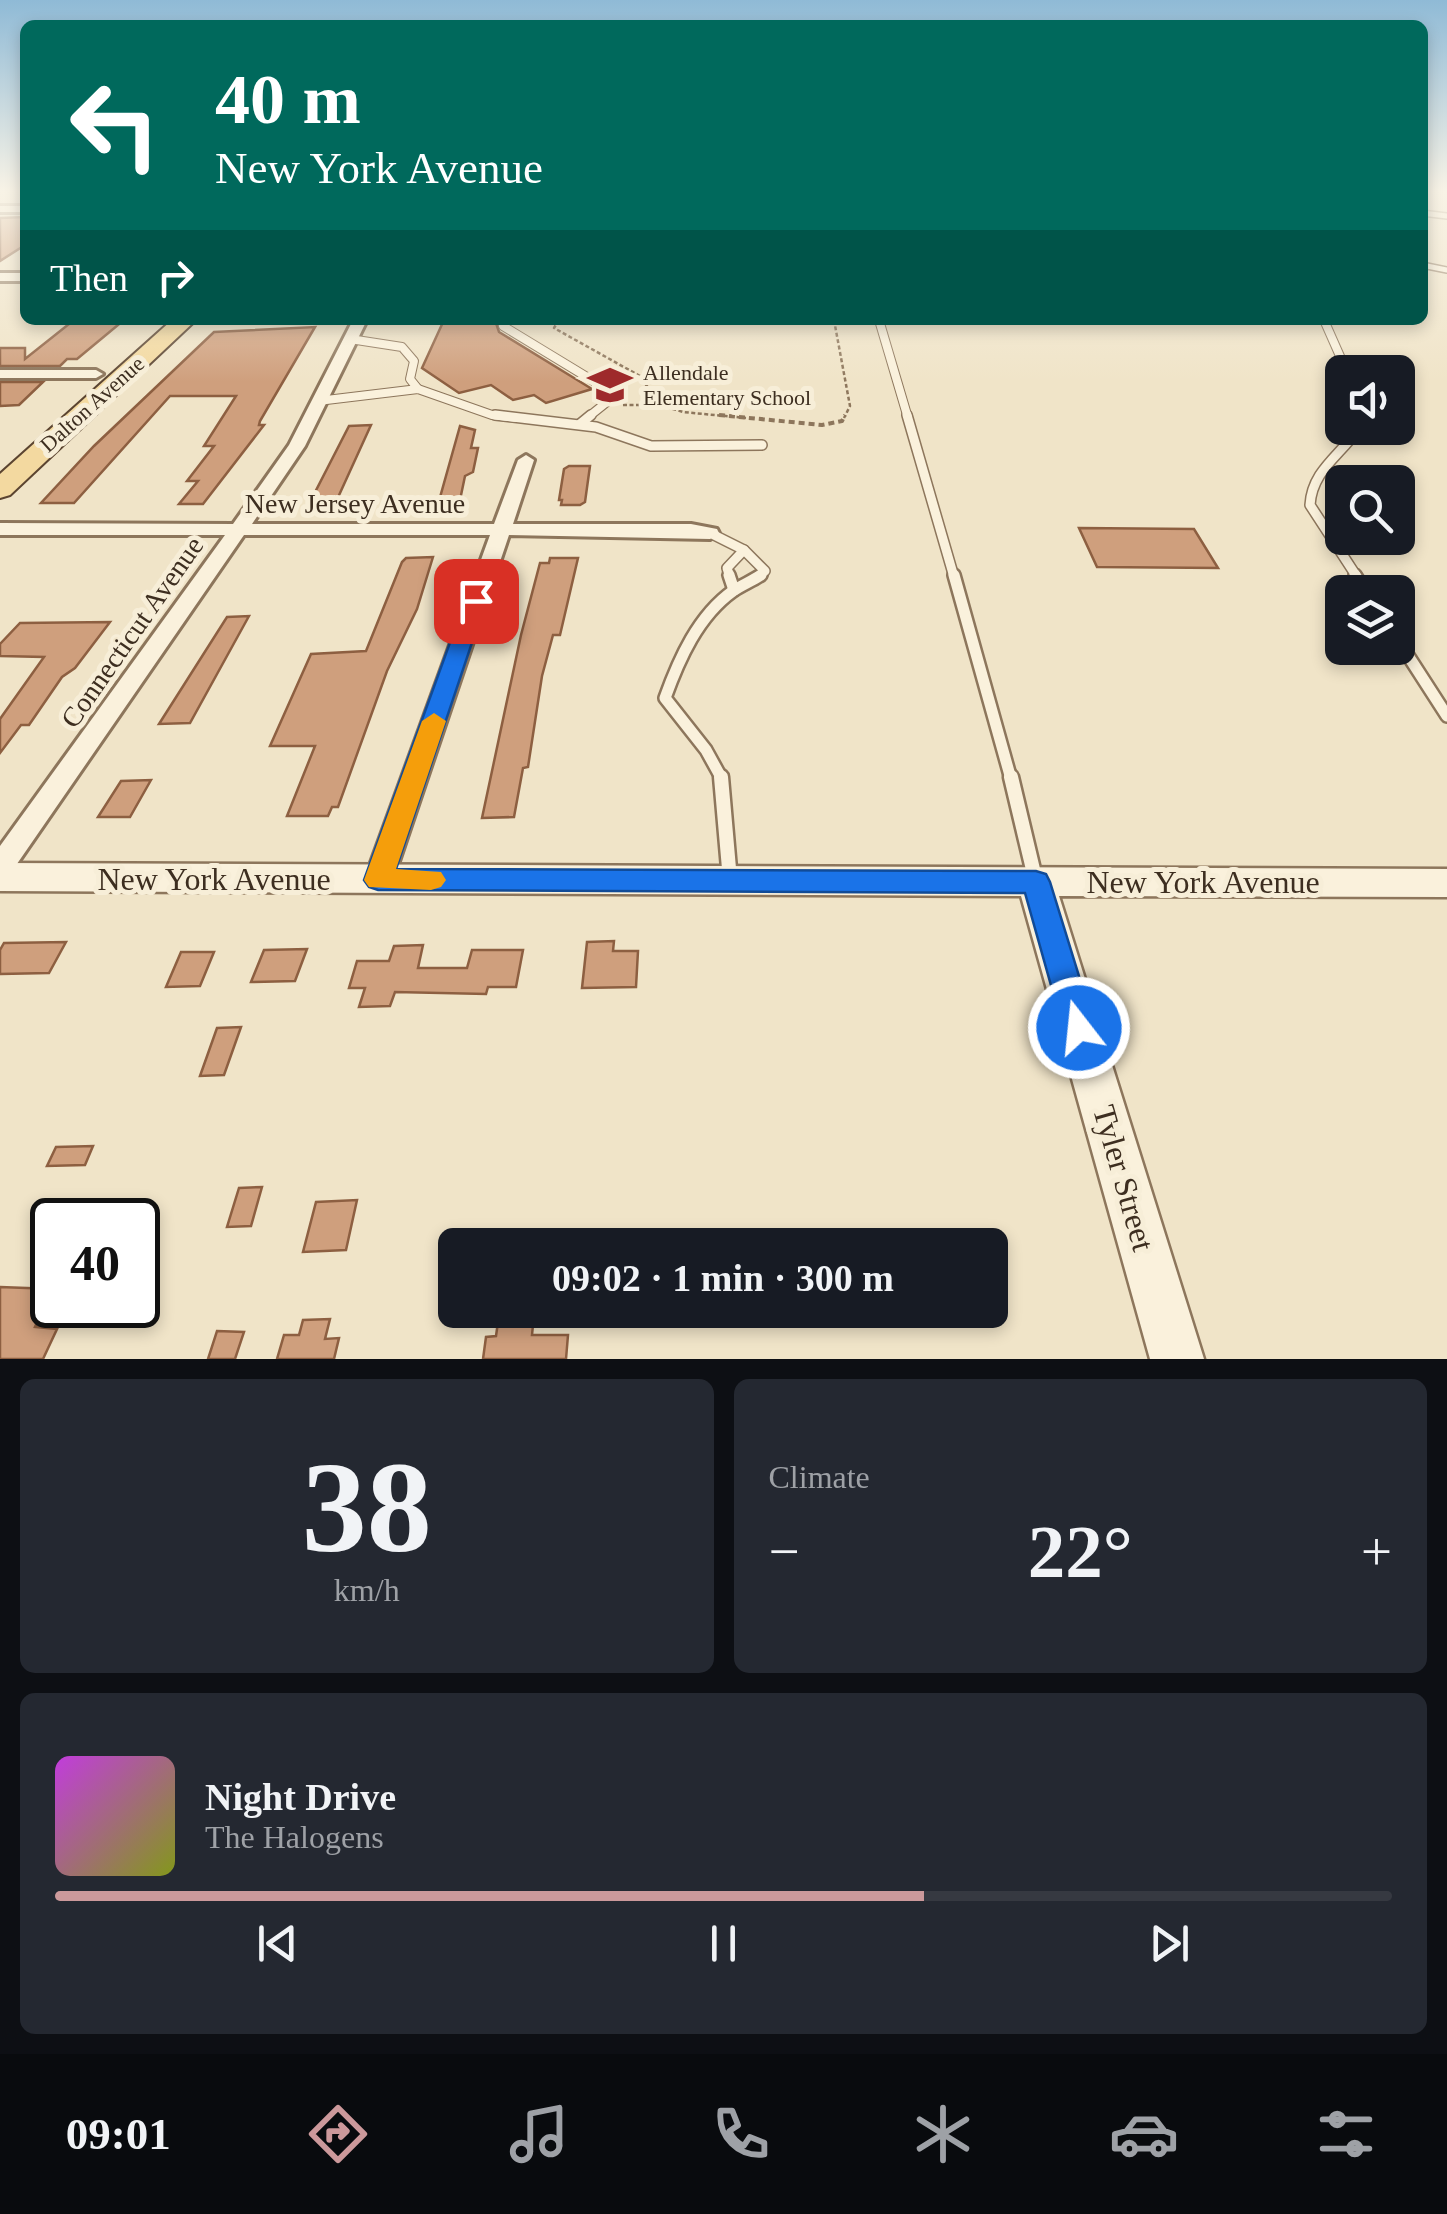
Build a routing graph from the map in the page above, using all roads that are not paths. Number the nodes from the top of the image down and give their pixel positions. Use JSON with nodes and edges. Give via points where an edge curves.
{"nodes":[{"id":1,"x":152,"y":325,"type":"edge"},
{"id":2,"x":179,"y":325,"type":"edge"},
{"id":3,"x":503,"y":325,"type":"edge"},
{"id":4,"x":879,"y":325,"type":"edge"},
{"id":5,"x":1326,"y":325,"type":"edge"},
{"id":6,"x":355,"y":329,"type":"edge"},
{"id":7,"x":1339,"y":355,"type":"edge"},
{"id":8,"x":0,"y":374,"type":"edge"},
{"id":9,"x":96,"y":374,"type":"junction"},
{"id":10,"x":418,"y":389,"type":"junction"},
{"id":11,"x":318,"y":401,"type":"junction"},
{"id":12,"x":580,"y":424,"type":"junction"},
{"id":13,"x":762,"y":445,"type":"dead end"},
{"id":14,"x":1349,"y":445,"type":"edge"},
{"id":15,"x":0,"y":458,"type":"edge"},
{"id":16,"x":526,"y":460,"type":"dead end"},
{"id":17,"x":0,"y":488,"type":"edge"},
{"id":18,"x":0,"y":529,"type":"edge"},
{"id":19,"x":238,"y":530,"type":"junction"},
{"id":20,"x":500,"y":531,"type":"junction"},
{"id":21,"x":710,"y":534,"type":"joint"},
{"id":22,"x":744,"y":550,"type":"junction"},
{"id":23,"x":1355,"y":575,"type":"edge"},
{"id":24,"x":734,"y":590,"type":"junction"},
{"id":25,"x":1414,"y":665,"type":"edge"},
{"id":26,"x":1447,"y":716,"type":"edge"},
{"id":27,"x":0,"y":867,"type":"edge"},
{"id":28,"x":0,"y":877,"type":"edge"},
{"id":29,"x":378,"y":880,"type":"junction"},
{"id":30,"x":730,"y":880,"type":"junction"},
{"id":31,"x":1036,"y":882,"type":"junction"},
{"id":32,"x":1447,"y":883,"type":"edge"},
{"id":33,"x":1177,"y":1359,"type":"edge"}],
"edges":[{"from":1,"to":9,"type":"main road","name":"Dalton Avenue"},
{"from":2,"to":17,"type":"main road","name":"Dalton Avenue"},
{"from":3,"to":12,"type":"lane","via":[[605,388],[607,402]]},
{"from":4,"to":31,"type":"lane","via":[[1001,737]]},
{"from":5,"to":7,"type":"lane"},
{"from":6,"to":10,"type":"lane","via":[[402,347],[414,362],[410,379]]},
{"from":6,"to":11,"type":"street","name":"Connecticut Avenue"},
{"from":8,"to":9,"type":"street"},
{"from":9,"to":15,"type":"main road","name":"Dalton Avenue"},
{"from":10,"to":11,"type":"lane"},
{"from":10,"to":12,"type":"lane","via":[[492,415]]},
{"from":11,"to":19,"type":"street","name":"Connecticut Avenue","via":[[297,446]]},
{"from":12,"to":13,"type":"lane","via":[[651,446]]},
{"from":14,"to":23,"type":"lane","via":[[1309,494]]},
{"from":16,"to":20,"type":"street"},
{"from":18,"to":19,"type":"street","name":"New Jersey Avenue"},
{"from":19,"to":20,"type":"street","name":"New Jersey Avenue"},
{"from":19,"to":27,"type":"street","name":"Connecticut Avenue"},
{"from":20,"to":21,"type":"street","name":"New Jersey Avenue"},
{"from":20,"to":29,"type":"street"},
{"from":21,"to":22,"type":"lane"},
{"from":22,"to":24,"type":"lane","via":[[727,568]]},
{"from":22,"to":24,"type":"lane","via":[[764,571]]},
{"from":24,"to":30,"type":"lane","via":[[705,619],[678,662],[666,698],[723,782]]},
{"from":25,"to":26,"type":"lane"},
{"from":28,"to":29,"type":"street","name":"New York Avenue"},
{"from":29,"to":30,"type":"street","name":"New York Avenue"},
{"from":30,"to":31,"type":"street","name":"New York Avenue"},
{"from":31,"to":32,"type":"street","name":"New York Avenue"},
{"from":31,"to":33,"type":"street","name":"Tyler Street"}]}
